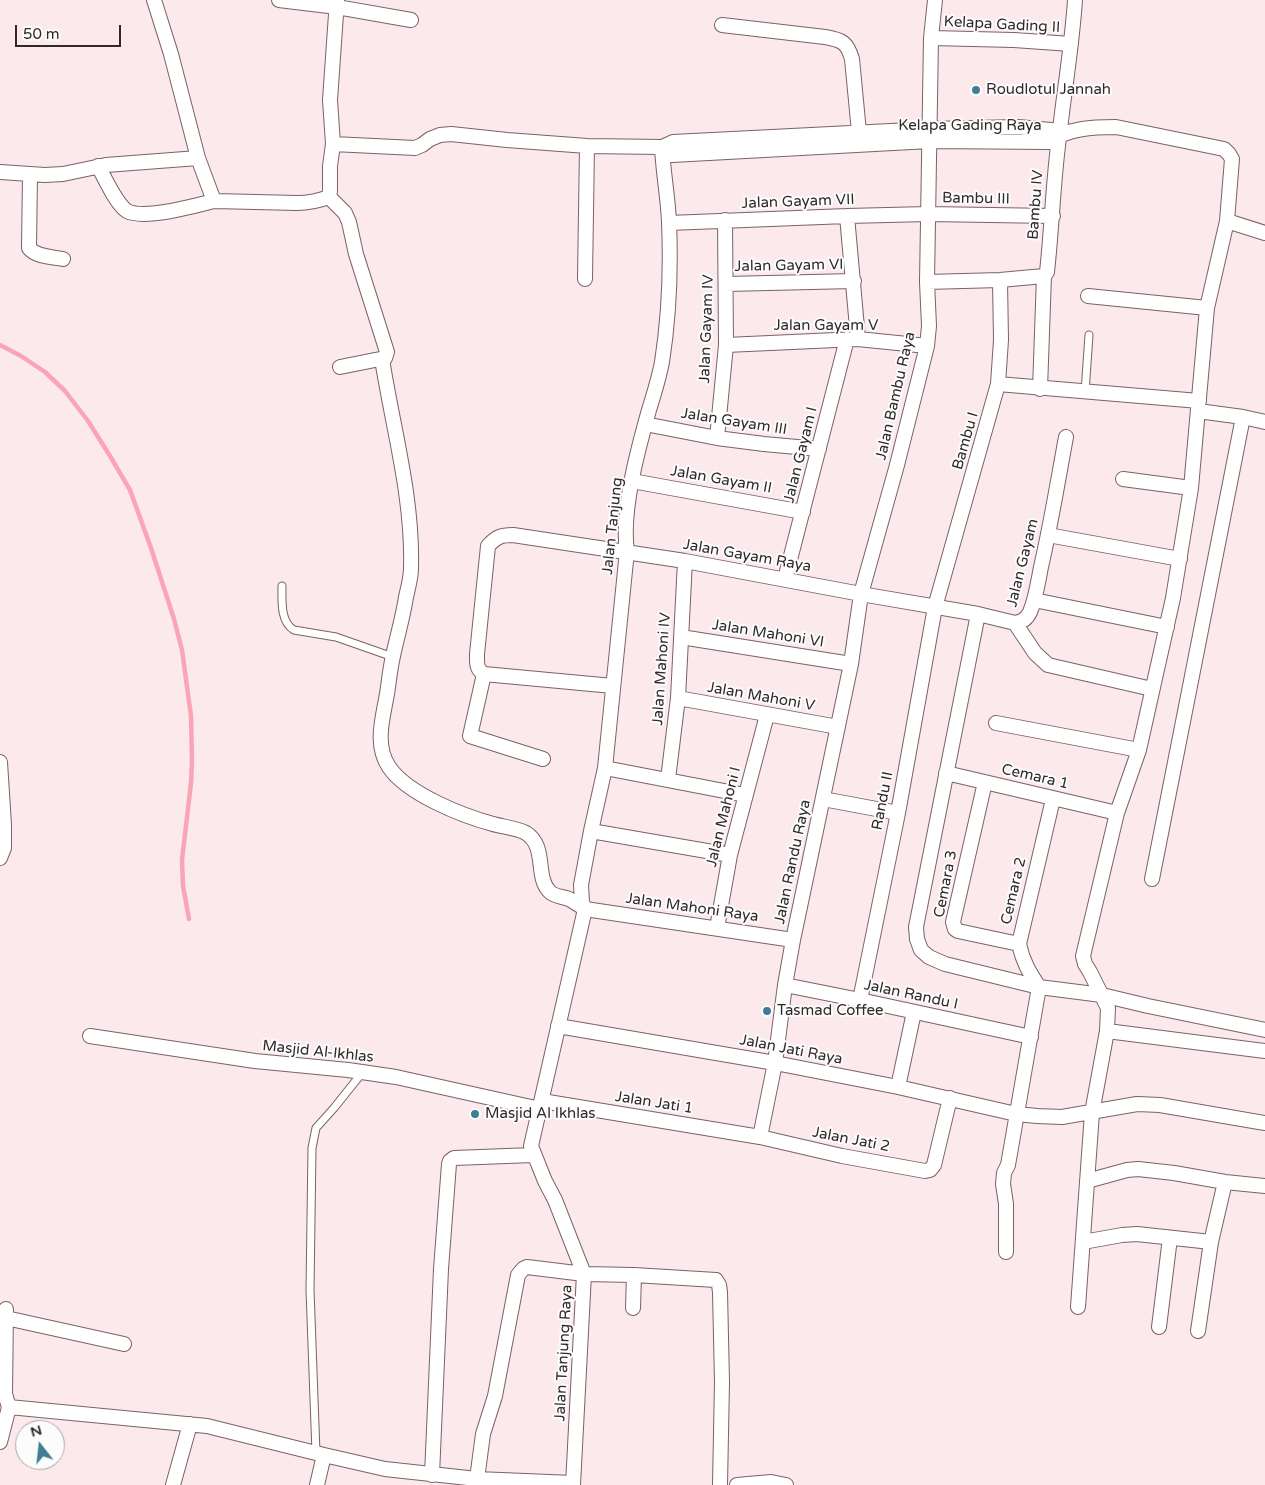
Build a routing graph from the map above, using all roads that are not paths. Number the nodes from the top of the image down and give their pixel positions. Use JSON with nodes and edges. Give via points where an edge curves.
{"nodes":[{"id":1,"x":154,"y":0,"type":"edge"},
{"id":2,"x":279,"y":0,"type":"edge"},
{"id":3,"x":935,"y":0,"type":"edge"},
{"id":4,"x":1075,"y":0,"type":"edge"},
{"id":5,"x":337,"y":3,"type":"edge"},
{"id":6,"x":410,"y":20,"type":"dead end"},
{"id":7,"x":722,"y":25,"type":"dead end"},
{"id":8,"x":932,"y":38,"type":"junction"},
{"id":9,"x":1071,"y":44,"type":"junction"},
{"id":10,"x":859,"y":132,"type":"junction"},
{"id":11,"x":930,"y":135,"type":"junction"},
{"id":12,"x":1059,"y":135,"type":"junction"},
{"id":13,"x":333,"y":144,"type":"junction"},
{"id":14,"x":587,"y":146,"type":"junction"},
{"id":15,"x":662,"y":147,"type":"junction"},
{"id":16,"x":198,"y":158,"type":"junction"},
{"id":17,"x":98,"y":166,"type":"junction"},
{"id":18,"x":0,"y":172,"type":"edge"},
{"id":19,"x":30,"y":174,"type":"junction"},
{"id":20,"x":329,"y":197,"type":"junction"},
{"id":21,"x":214,"y":201,"type":"junction"},
{"id":22,"x":928,"y":214,"type":"junction"},
{"id":23,"x":847,"y":216,"type":"junction"},
{"id":24,"x":1052,"y":216,"type":"junction"},
{"id":25,"x":725,"y":220,"type":"junction"},
{"id":26,"x":1227,"y":221,"type":"junction"},
{"id":27,"x":669,"y":223,"type":"junction"},
{"id":28,"x":1265,"y":233,"type":"edge"},
{"id":29,"x":63,"y":259,"type":"dead end"},
{"id":30,"x":1044,"y":276,"type":"junction"},
{"id":31,"x":585,"y":279,"type":"dead end"},
{"id":32,"x":1000,"y":280,"type":"junction"},
{"id":33,"x":854,"y":281,"type":"junction"},
{"id":34,"x":927,"y":282,"type":"junction"},
{"id":35,"x":726,"y":284,"type":"junction"},
{"id":36,"x":1088,"y":296,"type":"dead end"},
{"id":37,"x":1207,"y":308,"type":"junction"},
{"id":38,"x":1089,"y":335,"type":"dead end"},
{"id":39,"x":852,"y":339,"type":"junction"},
{"id":40,"x":726,"y":344,"type":"junction"},
{"id":41,"x":927,"y":346,"type":"junction"},
{"id":42,"x":382,"y":359,"type":"junction"},
{"id":43,"x":340,"y":368,"type":"dead end"},
{"id":44,"x":998,"y":384,"type":"junction"},
{"id":45,"x":1040,"y":389,"type":"junction"},
{"id":46,"x":1085,"y":393,"type":"junction"},
{"id":47,"x":1199,"y":406,"type":"junction"},
{"id":48,"x":1243,"y":417,"type":"junction"},
{"id":49,"x":1265,"y":422,"type":"edge"},
{"id":50,"x":646,"y":424,"type":"junction"},
{"id":51,"x":1066,"y":437,"type":"dead end"},
{"id":52,"x":717,"y":438,"type":"junction"},
{"id":53,"x":819,"y":449,"type":"junction"},
{"id":54,"x":1123,"y":479,"type":"dead end"},
{"id":55,"x":632,"y":481,"type":"junction"},
{"id":56,"x":1191,"y":488,"type":"junction"},
{"id":57,"x":803,"y":512,"type":"junction"},
{"id":58,"x":1048,"y":535,"type":"junction"},
{"id":59,"x":627,"y":551,"type":"junction"},
{"id":60,"x":1180,"y":559,"type":"junction"},
{"id":61,"x":685,"y":561,"type":"junction"},
{"id":62,"x":785,"y":580,"type":"junction"},
{"id":63,"x":282,"y":586,"type":"dead end"},
{"id":64,"x":861,"y":594,"type":"junction"},
{"id":65,"x":1034,"y":600,"type":"junction"},
{"id":66,"x":935,"y":607,"type":"junction"},
{"id":67,"x":978,"y":614,"type":"junction"},
{"id":68,"x":1015,"y":623,"type":"junction"},
{"id":69,"x":1167,"y":626,"type":"junction"},
{"id":70,"x":681,"y":637,"type":"junction"},
{"id":71,"x":393,"y":656,"type":"junction"},
{"id":72,"x":851,"y":664,"type":"junction"},
{"id":73,"x":484,"y":674,"type":"junction"},
{"id":74,"x":613,"y":686,"type":"junction"},
{"id":75,"x":1152,"y":689,"type":"junction"},
{"id":76,"x":678,"y":698,"type":"junction"},
{"id":77,"x":767,"y":715,"type":"junction"},
{"id":78,"x":996,"y":723,"type":"dead end"},
{"id":79,"x":838,"y":727,"type":"junction"},
{"id":80,"x":1139,"y":750,"type":"junction"},
{"id":81,"x":543,"y":759,"type":"dead end"},
{"id":82,"x":0,"y":761,"type":"edge"},
{"id":83,"x":605,"y":768,"type":"junction"},
{"id":84,"x":946,"y":773,"type":"junction"},
{"id":85,"x":668,"y":779,"type":"junction"},
{"id":86,"x":985,"y":782,"type":"junction"},
{"id":87,"x":745,"y":795,"type":"junction"},
{"id":88,"x":823,"y":799,"type":"junction"},
{"id":89,"x":1053,"y":799,"type":"junction"},
{"id":90,"x":898,"y":813,"type":"junction"},
{"id":91,"x":1117,"y":813,"type":"junction"},
{"id":92,"x":591,"y":831,"type":"junction"},
{"id":93,"x":730,"y":855,"type":"junction"},
{"id":94,"x":0,"y":858,"type":"edge"},
{"id":95,"x":1152,"y":879,"type":"dead end"},
{"id":96,"x":585,"y":909,"type":"junction"},
{"id":97,"x":716,"y":928,"type":"junction"},
{"id":98,"x":794,"y":940,"type":"junction"},
{"id":99,"x":1019,"y":944,"type":"junction"},
{"id":100,"x":785,"y":986,"type":"junction"},
{"id":101,"x":1040,"y":987,"type":"junction"},
{"id":102,"x":1102,"y":995,"type":"junction"},
{"id":103,"x":860,"y":1000,"type":"junction"},
{"id":104,"x":914,"y":1012,"type":"junction"},
{"id":105,"x":558,"y":1026,"type":"junction"},
{"id":106,"x":1106,"y":1030,"type":"junction"},
{"id":107,"x":1265,"y":1030,"type":"edge"},
{"id":108,"x":90,"y":1036,"type":"dead end"},
{"id":109,"x":1031,"y":1037,"type":"junction"},
{"id":110,"x":1265,"y":1051,"type":"edge"},
{"id":111,"x":775,"y":1063,"type":"junction"},
{"id":112,"x":362,"y":1072,"type":"junction"},
{"id":113,"x":898,"y":1087,"type":"junction"},
{"id":114,"x":950,"y":1098,"type":"junction"},
{"id":115,"x":541,"y":1105,"type":"junction"},
{"id":116,"x":1092,"y":1113,"type":"junction"},
{"id":117,"x":1016,"y":1114,"type":"junction"},
{"id":118,"x":1265,"y":1123,"type":"edge"},
{"id":119,"x":760,"y":1137,"type":"junction"},
{"id":120,"x":533,"y":1155,"type":"junction"},
{"id":121,"x":1087,"y":1181,"type":"junction"},
{"id":122,"x":1225,"y":1182,"type":"junction"},
{"id":123,"x":1265,"y":1186,"type":"edge"},
{"id":124,"x":1170,"y":1238,"type":"junction"},
{"id":125,"x":1083,"y":1242,"type":"junction"},
{"id":126,"x":1211,"y":1242,"type":"junction"},
{"id":127,"x":1006,"y":1252,"type":"dead end"},
{"id":128,"x":584,"y":1274,"type":"junction"},
{"id":129,"x":634,"y":1275,"type":"junction"},
{"id":130,"x":1078,"y":1307,"type":"dead end"},
{"id":131,"x":633,"y":1308,"type":"dead end"},
{"id":132,"x":1159,"y":1328,"type":"dead end"},
{"id":133,"x":1198,"y":1331,"type":"dead end"},
{"id":134,"x":124,"y":1344,"type":"dead end"},
{"id":135,"x":2,"y":1368,"type":"edge"},
{"id":136,"x":9,"y":1407,"type":"junction"},
{"id":137,"x":190,"y":1424,"type":"junction"},
{"id":138,"x":0,"y":1442,"type":"edge"},
{"id":139,"x":320,"y":1454,"type":"junction"},
{"id":140,"x":425,"y":1478,"type":"edge"},
{"id":141,"x":477,"y":1478,"type":"junction"},
{"id":142,"x":573,"y":1484,"type":"edge"},
{"id":143,"x":173,"y":1485,"type":"edge"},
{"id":144,"x":316,"y":1485,"type":"edge"},
{"id":145,"x":720,"y":1485,"type":"edge"},
{"id":146,"x":737,"y":1485,"type":"edge"},
{"id":147,"x":786,"y":1485,"type":"edge"}],
"edges":[{"from":1,"to":16,"type":"street"},
{"from":2,"to":5,"type":"street"},
{"from":3,"to":8,"type":"street","name":"Jalan Bambu Raya"},
{"from":4,"to":9,"type":"street","name":"Bambu IV"},
{"from":5,"to":6,"type":"street"},
{"from":5,"to":13,"type":"street","via":[[330,100]]},
{"from":7,"to":10,"type":"street","via":[[839,40],[849,48],[852,59]]},
{"from":8,"to":9,"type":"street","name":"Kelapa Gading II"},
{"from":8,"to":11,"type":"street","name":"Jalan Bambu Raya"},
{"from":9,"to":12,"type":"street","name":"Bambu IV"},
{"from":10,"to":11,"type":"street","name":"Kelapa Gading Raya"},
{"from":10,"to":15,"type":"street","name":"Kelapa Gading Raya","via":[[673,142]]},
{"from":11,"to":12,"type":"street","name":"Kelapa Gading Raya","via":[[1050,142]]},
{"from":11,"to":15,"type":"street","name":"Kelapa Gading Raya","via":[[672,155]]},
{"from":11,"to":22,"type":"street","name":"Jalan Bambu Raya"},
{"from":12,"to":24,"type":"street","name":"Bambu IV"},
{"from":12,"to":26,"type":"street","name":"Kelapa Gading Raya","via":[[1116,127],[1224,149],[1232,159]]},
{"from":13,"to":14,"type":"street","via":[[415,148],[440,135],[451,134]]},
{"from":13,"to":20,"type":"street"},
{"from":14,"to":15,"type":"street"},
{"from":14,"to":31,"type":"street"},
{"from":15,"to":27,"type":"street","name":"Jalan Tanjung"},
{"from":16,"to":17,"type":"street"},
{"from":16,"to":21,"type":"street"},
{"from":17,"to":19,"type":"street","via":[[63,174]]},
{"from":17,"to":21,"type":"street","via":[[126,210],[140,215]]},
{"from":18,"to":19,"type":"street"},
{"from":19,"to":29,"type":"street","via":[[29,248],[32,252]]},
{"from":20,"to":21,"type":"street","via":[[309,203]]},
{"from":20,"to":42,"type":"street","via":[[349,222],[387,352]]},
{"from":22,"to":23,"type":"street","name":"Jalan Gayam VII"},
{"from":22,"to":24,"type":"street","name":"Bambu III"},
{"from":22,"to":34,"type":"street","name":"Jalan Bambu Raya"},
{"from":23,"to":25,"type":"street","name":"Jalan Gayam VII"},
{"from":23,"to":33,"type":"street","name":"Jalan Gayam I"},
{"from":24,"to":30,"type":"street","name":"Bambu IV","via":[[1048,272]]},
{"from":25,"to":27,"type":"street","name":"Jalan Gayam VII"},
{"from":25,"to":35,"type":"street","name":"Jalan Gayam IV"},
{"from":26,"to":28,"type":"street"},
{"from":26,"to":37,"type":"street","name":"Kelapa Gading Raya"},
{"from":27,"to":50,"type":"street","name":"Jalan Tanjung","via":[[665,339]]},
{"from":30,"to":32,"type":"street"},
{"from":30,"to":45,"type":"street","name":"Bambu IV"},
{"from":32,"to":34,"type":"street"},
{"from":32,"to":44,"type":"street","name":"Bambu I"},
{"from":33,"to":35,"type":"street","name":"Jalan Gayam VI"},
{"from":33,"to":39,"type":"street","name":"Jalan Gayam I"},
{"from":34,"to":41,"type":"street","name":"Jalan Bambu Raya"},
{"from":35,"to":40,"type":"street","name":"Jalan Gayam IV"},
{"from":36,"to":37,"type":"street"},
{"from":37,"to":47,"type":"street","name":"Kelapa Gading Raya"},
{"from":38,"to":46,"type":"lane"},
{"from":39,"to":40,"type":"street","name":"Jalan Gayam V"},
{"from":39,"to":41,"type":"street","name":"Jalan Gayam V"},
{"from":39,"to":53,"type":"street","name":"Jalan Gayam I"},
{"from":40,"to":52,"type":"street","name":"Jalan Gayam IV"},
{"from":41,"to":64,"type":"street","name":"Jalan Bambu Raya"},
{"from":42,"to":43,"type":"street"},
{"from":42,"to":71,"type":"street","via":[[408,502],[411,569]]},
{"from":44,"to":45,"type":"street"},
{"from":44,"to":66,"type":"street","name":"Bambu I"},
{"from":45,"to":46,"type":"street"},
{"from":46,"to":47,"type":"street"},
{"from":47,"to":48,"type":"street"},
{"from":47,"to":56,"type":"street","name":"Kelapa Gading Raya"},
{"from":48,"to":49,"type":"street"},
{"from":48,"to":95,"type":"street"},
{"from":50,"to":52,"type":"street","name":"Jalan Gayam III"},
{"from":50,"to":55,"type":"street","name":"Jalan Tanjung"},
{"from":51,"to":58,"type":"street","name":"Jalan Gayam"},
{"from":52,"to":53,"type":"street","name":"Jalan Gayam III"},
{"from":53,"to":57,"type":"street","name":"Jalan Gayam I"},
{"from":54,"to":56,"type":"street"},
{"from":55,"to":57,"type":"street","name":"Jalan Gayam II"},
{"from":55,"to":59,"type":"street","name":"Jalan Tanjung","via":[[627,512]]},
{"from":56,"to":60,"type":"street","name":"Kelapa Gading Raya"},
{"from":57,"to":62,"type":"street","name":"Jalan Gayam I"},
{"from":58,"to":60,"type":"street"},
{"from":58,"to":65,"type":"street","name":"Jalan Gayam"},
{"from":59,"to":61,"type":"street","name":"Jalan Gayam Raya"},
{"from":59,"to":73,"type":"street","name":"Jalan Gayam Raya","via":[[513,535],[494,539],[488,546],[477,667]]},
{"from":59,"to":74,"type":"street","name":"Jalan Tanjung"},
{"from":60,"to":69,"type":"street","name":"Kelapa Gading Raya"},
{"from":61,"to":62,"type":"street","name":"Jalan Gayam Raya"},
{"from":61,"to":70,"type":"street","name":"Jalan Mahoni IV"},
{"from":62,"to":64,"type":"street","name":"Jalan Gayam Raya"},
{"from":63,"to":71,"type":"lane","via":[[283,615],[288,627],[336,637]]},
{"from":64,"to":66,"type":"street","name":"Jalan Gayam"},
{"from":64,"to":72,"type":"street","name":"Jalan Randu Raya"},
{"from":65,"to":68,"type":"street","name":"Jalan Gayam","via":[[1030,614],[1025,620]]},
{"from":65,"to":69,"type":"street"},
{"from":66,"to":67,"type":"street","name":"Jalan Gayam"},
{"from":66,"to":90,"type":"street","name":"Randu II"},
{"from":67,"to":68,"type":"street","name":"Jalan Gayam"},
{"from":67,"to":84,"type":"street"},
{"from":68,"to":75,"type":"street","via":[[1035,653],[1048,664]]},
{"from":69,"to":75,"type":"street","name":"Kelapa Gading Raya"},
{"from":70,"to":72,"type":"street","name":"Jalan Mahoni VI"},
{"from":70,"to":76,"type":"street","name":"Jalan Mahoni IV"},
{"from":71,"to":96,"type":"street","name":"Jalan Mahoni Raya","via":[[381,735],[388,766],[419,793],[459,812],[525,832],[533,839],[539,853],[547,890]]},
{"from":72,"to":79,"type":"street","name":"Jalan Randu Raya"},
{"from":73,"to":74,"type":"street"},
{"from":73,"to":81,"type":"street","via":[[470,736]]},
{"from":74,"to":83,"type":"street","name":"Jalan Tanjung"},
{"from":75,"to":80,"type":"street","name":"Kelapa Gading Raya"},
{"from":76,"to":77,"type":"street","name":"Jalan Mahoni V"},
{"from":76,"to":85,"type":"street","name":"Jalan Mahoni IV"},
{"from":77,"to":79,"type":"street","name":"Jalan Mahoni V"},
{"from":77,"to":87,"type":"street","name":"Jalan Mahoni I"},
{"from":78,"to":80,"type":"street"},
{"from":79,"to":88,"type":"street","name":"Jalan Randu Raya"},
{"from":80,"to":91,"type":"street","name":"Kelapa Gading Raya"},
{"from":82,"to":94,"type":"street","via":[[4,825],[4,848]]},
{"from":83,"to":85,"type":"street"},
{"from":83,"to":92,"type":"street","name":"Jalan Tanjung"},
{"from":84,"to":86,"type":"street","name":"Cemara 1"},
{"from":84,"to":101,"type":"street","via":[[916,940],[929,957],[945,964]]},
{"from":85,"to":87,"type":"street"},
{"from":86,"to":89,"type":"street","name":"Cemara 1"},
{"from":86,"to":99,"type":"street","name":"Cemara 3","via":[[953,922],[958,931]]},
{"from":87,"to":93,"type":"street","name":"Jalan Mahoni I"},
{"from":88,"to":90,"type":"street"},
{"from":88,"to":98,"type":"street","name":"Jalan Randu Raya"},
{"from":89,"to":91,"type":"street","name":"Cemara 1"},
{"from":89,"to":99,"type":"street","name":"Cemara 2"},
{"from":90,"to":103,"type":"street","name":"Randu II"},
{"from":91,"to":102,"type":"street","name":"Kelapa Gading Raya","via":[[1084,956],[1084,964]]},
{"from":92,"to":93,"type":"street"},
{"from":92,"to":96,"type":"street","name":"Jalan Tanjung","via":[[581,885]]},
{"from":93,"to":97,"type":"street","name":"Jalan Mahoni I"},
{"from":96,"to":97,"type":"street","name":"Jalan Mahoni Raya"},
{"from":96,"to":105,"type":"street","name":"Jalan Tanjung Raya"},
{"from":97,"to":98,"type":"street","name":"Jalan Mahoni Raya"},
{"from":98,"to":100,"type":"street","name":"Jalan Randu Raya"},
{"from":99,"to":101,"type":"street","name":"Cemara 2","via":[[1028,971]]},
{"from":100,"to":103,"type":"street","name":"Jalan Randu I"},
{"from":100,"to":111,"type":"street","name":"Jalan Randu Raya"},
{"from":101,"to":102,"type":"street"},
{"from":101,"to":109,"type":"street"},
{"from":102,"to":106,"type":"street","name":"Kelapa Gading Raya","via":[[1108,1008]]},
{"from":102,"to":107,"type":"street"},
{"from":103,"to":104,"type":"street","name":"Jalan Randu I"},
{"from":104,"to":109,"type":"street","name":"Jalan Randu I"},
{"from":104,"to":113,"type":"street"},
{"from":105,"to":111,"type":"street","name":"Jalan Jati Raya"},
{"from":105,"to":115,"type":"street","name":"Jalan Tanjung Raya"},
{"from":106,"to":110,"type":"street"},
{"from":106,"to":116,"type":"street","name":"Kelapa Gading Raya"},
{"from":108,"to":112,"type":"street","name":"Masjid Al-Ikhlas","via":[[256,1062]]},
{"from":109,"to":117,"type":"street"},
{"from":111,"to":113,"type":"street","name":"Jalan Jati Raya"},
{"from":111,"to":119,"type":"street","name":"Jalan Randu Raya"},
{"from":112,"to":115,"type":"street","name":"Masjid Al-Ikhlas"},
{"from":112,"to":139,"type":"lane","via":[[316,1128],[312,1148],[310,1290]]},
{"from":113,"to":114,"type":"street","name":"Jalan Jati Raya"},
{"from":114,"to":117,"type":"street","name":"Jalan Jati Raya"},
{"from":114,"to":119,"type":"street","name":"Jalan Jati 2","via":[[934,1165],[930,1170],[842,1156]]},
{"from":115,"to":119,"type":"street","name":"Jalan Jati 1"},
{"from":115,"to":120,"type":"street","name":"Jalan Tanjung Raya","via":[[531,1146]]},
{"from":116,"to":117,"type":"street","name":"Jalan Jati Raya","via":[[1062,1117]]},
{"from":116,"to":118,"type":"street","name":"Jalan Jati Raya","via":[[1137,1104],[1160,1105]]},
{"from":116,"to":121,"type":"street","name":"Kelapa Gading Raya"},
{"from":117,"to":127,"type":"street","via":[[1004,1179]]},
{"from":120,"to":128,"type":"street","name":"Jalan Tanjung Raya"},
{"from":120,"to":140,"type":"street","via":[[454,1158],[450,1161]]},
{"from":121,"to":122,"type":"street","via":[[1138,1169]]},
{"from":121,"to":125,"type":"street","name":"Kelapa Gading Raya"},
{"from":122,"to":123,"type":"street"},
{"from":122,"to":126,"type":"street"},
{"from":124,"to":125,"type":"street","via":[[1129,1234]]},
{"from":124,"to":126,"type":"street"},
{"from":124,"to":132,"type":"street"},
{"from":125,"to":130,"type":"street","name":"Kelapa Gading Raya"},
{"from":126,"to":133,"type":"street"},
{"from":128,"to":129,"type":"street"},
{"from":128,"to":141,"type":"street","via":[[527,1267],[518,1275],[495,1396],[483,1434]]},
{"from":128,"to":142,"type":"street","name":"Jalan Tanjung Raya"},
{"from":129,"to":131,"type":"street"},
{"from":129,"to":145,"type":"street","via":[[710,1279],[719,1285],[722,1382]]},
{"from":134,"to":135,"type":"street","via":[[6,1314]]},
{"from":135,"to":136,"type":"street"},
{"from":136,"to":137,"type":"street"},
{"from":136,"to":138,"type":"street"},
{"from":137,"to":139,"type":"street"},
{"from":137,"to":143,"type":"street"},
{"from":139,"to":140,"type":"street"},
{"from":139,"to":144,"type":"street"},
{"from":140,"to":141,"type":"street"},
{"from":141,"to":142,"type":"street"},
{"from":146,"to":147,"type":"street","via":[[771,1482]]}]}
